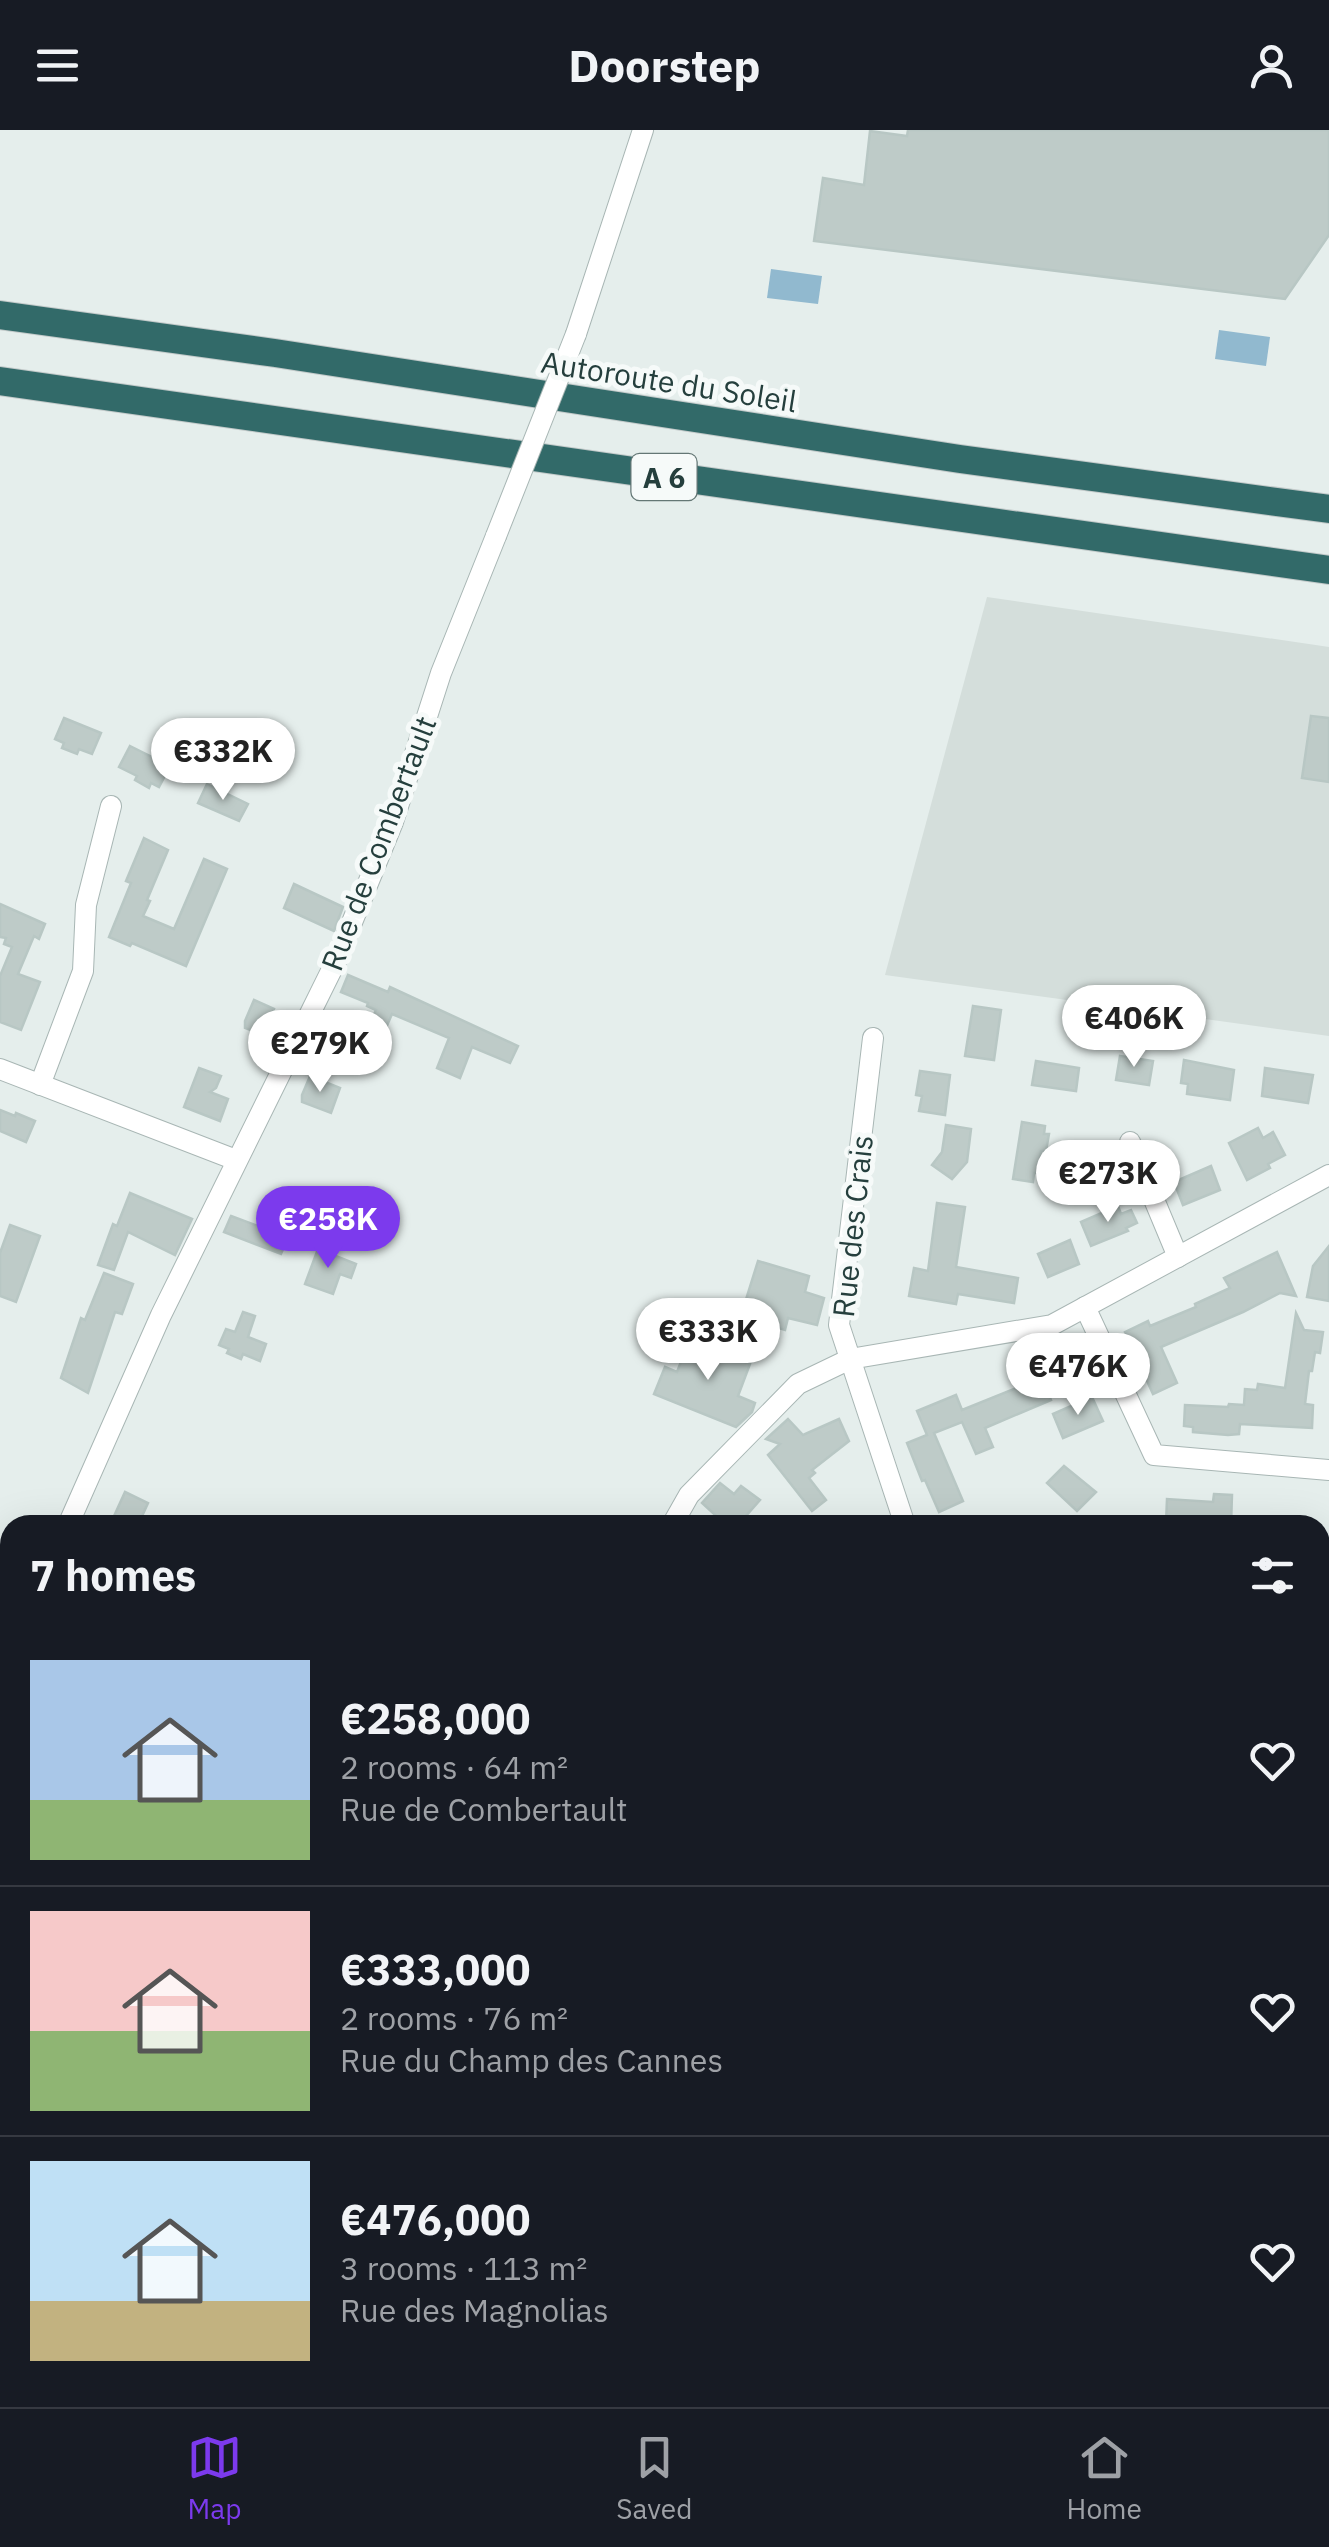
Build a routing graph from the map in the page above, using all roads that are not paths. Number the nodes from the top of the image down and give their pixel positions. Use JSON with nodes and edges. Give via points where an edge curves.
{"nodes":[{"id":1,"x":643,"y":130,"type":"edge"},
{"id":2,"x":0,"y":315,"type":"edge"},
{"id":3,"x":0,"y":382,"type":"edge"},
{"id":4,"x":1329,"y":509,"type":"edge"},
{"id":5,"x":1329,"y":570,"type":"edge"},
{"id":6,"x":111,"y":806,"type":"dead end"},
{"id":7,"x":873,"y":1038,"type":"dead end"},
{"id":8,"x":0,"y":1069,"type":"edge"},
{"id":9,"x":40,"y":1085,"type":"junction"},
{"id":10,"x":1130,"y":1142,"type":"dead end"},
{"id":11,"x":236,"y":1160,"type":"junction"},
{"id":12,"x":1329,"y":1174,"type":"edge"},
{"id":13,"x":1178,"y":1257,"type":"junction"},
{"id":14,"x":1085,"y":1307,"type":"junction"},
{"id":15,"x":850,"y":1360,"type":"junction"},
{"id":16,"x":1329,"y":1470,"type":"edge"},
{"id":17,"x":72,"y":1515,"type":"edge"},
{"id":18,"x":678,"y":1515,"type":"edge"},
{"id":19,"x":903,"y":1515,"type":"edge"}],
"edges":[{"from":1,"to":11,"type":"street","name":"Rue de Combertault","bridge":true,"via":[[576,334],[442,673],[392,822],[337,959]]},
{"from":2,"to":4,"type":"highway","name":"Autoroute du Soleil","number":"A 6"},
{"from":3,"to":5,"type":"highway","number":"A 6"},
{"from":6,"to":9,"type":"street","via":[[86,905],[83,970]]},
{"from":7,"to":15,"type":"street","name":"Rue des Crais","via":[[840,1326]]},
{"from":8,"to":9,"type":"street"},
{"from":9,"to":11,"type":"street"},
{"from":10,"to":13,"type":"street"},
{"from":11,"to":17,"type":"street","name":"Rue de Combertault"},
{"from":12,"to":13,"type":"street"},
{"from":13,"to":14,"type":"street"},
{"from":14,"to":15,"type":"street","via":[[1052,1325]]},
{"from":14,"to":16,"type":"street","via":[[1154,1456]]},
{"from":15,"to":18,"type":"street","via":[[798,1384],[689,1495]]},
{"from":15,"to":19,"type":"street","name":"Rue des Crais"}]}
